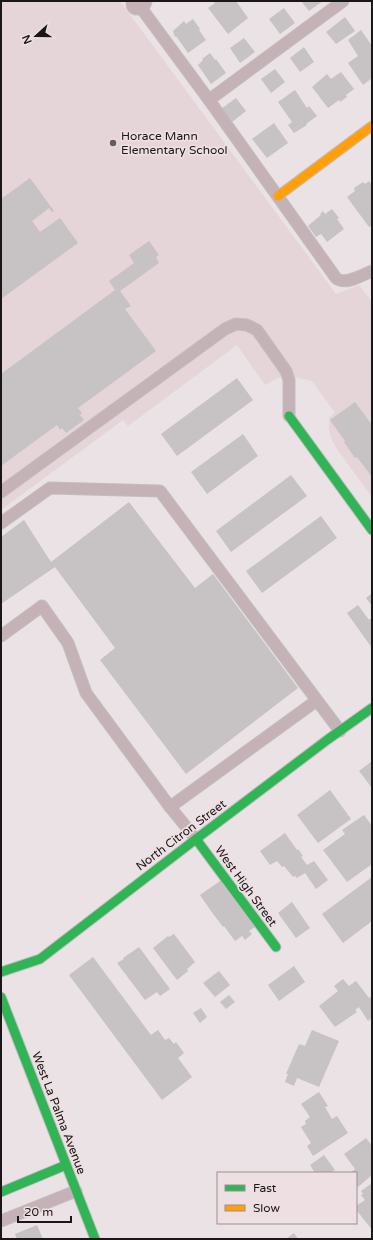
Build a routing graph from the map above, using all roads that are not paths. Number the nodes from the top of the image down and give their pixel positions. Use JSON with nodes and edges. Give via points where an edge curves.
{"nodes":[{"id":1,"x":343,"y":1,"type":"edge"},
{"id":2,"x":138,"y":2,"type":"edge"},
{"id":3,"x":209,"y":100,"type":"junction"},
{"id":4,"x":372,"y":126,"type":"edge"},
{"id":5,"x":278,"y":196,"type":"junction"},
{"id":6,"x":372,"y":271,"type":"edge"},
{"id":7,"x":289,"y":416,"type":"joint"},
{"id":8,"x":1,"y":492,"type":"edge"},
{"id":9,"x":1,"y":523,"type":"edge"},
{"id":10,"x":372,"y":530,"type":"edge"},
{"id":11,"x":1,"y":636,"type":"edge"},
{"id":12,"x":316,"y":701,"type":"junction"},
{"id":13,"x":372,"y":708,"type":"edge"},
{"id":14,"x":340,"y":732,"type":"junction"},
{"id":15,"x":170,"y":807,"type":"junction"},
{"id":16,"x":196,"y":839,"type":"junction"},
{"id":17,"x":276,"y":947,"type":"dead end"},
{"id":18,"x":1,"y":972,"type":"edge"},
{"id":19,"x":1,"y":997,"type":"edge"},
{"id":20,"x":66,"y":1165,"type":"junction"},
{"id":21,"x":76,"y":1191,"type":"junction"},
{"id":22,"x":1,"y":1192,"type":"edge"},
{"id":23,"x":1,"y":1221,"type":"edge"},
{"id":24,"x":95,"y":1239,"type":"edge"}],
"edges":[{"from":1,"to":3,"type":"lane"},
{"from":2,"to":3,"type":"lane"},
{"from":3,"to":5,"type":"lane"},
{"from":4,"to":5,"type":"street"},
{"from":5,"to":6,"type":"lane","via":[[340,282]]},
{"from":7,"to":8,"type":"lane","via":[[289,380],[286,372],[257,330],[247,325],[236,324],[224,329]]},
{"from":7,"to":10,"type":"street"},
{"from":9,"to":12,"type":"lane","via":[[50,488],[160,491]]},
{"from":11,"to":15,"type":"lane","via":[[42,606],[68,643],[86,693]]},
{"from":12,"to":14,"type":"lane"},
{"from":12,"to":15,"type":"lane"},
{"from":13,"to":14,"type":"street","name":"North Citron Street"},
{"from":14,"to":16,"type":"street","name":"North Citron Street"},
{"from":15,"to":16,"type":"lane"},
{"from":16,"to":17,"type":"street","name":"West High Street"},
{"from":16,"to":18,"type":"street","name":"North Citron Street","via":[[40,959]]},
{"from":19,"to":20,"type":"street","name":"West La Palma Avenue"},
{"from":20,"to":21,"type":"street","name":"West La Palma Avenue"},
{"from":20,"to":22,"type":"street"},
{"from":21,"to":23,"type":"lane"},
{"from":21,"to":24,"type":"street","name":"West La Palma Avenue"}]}
